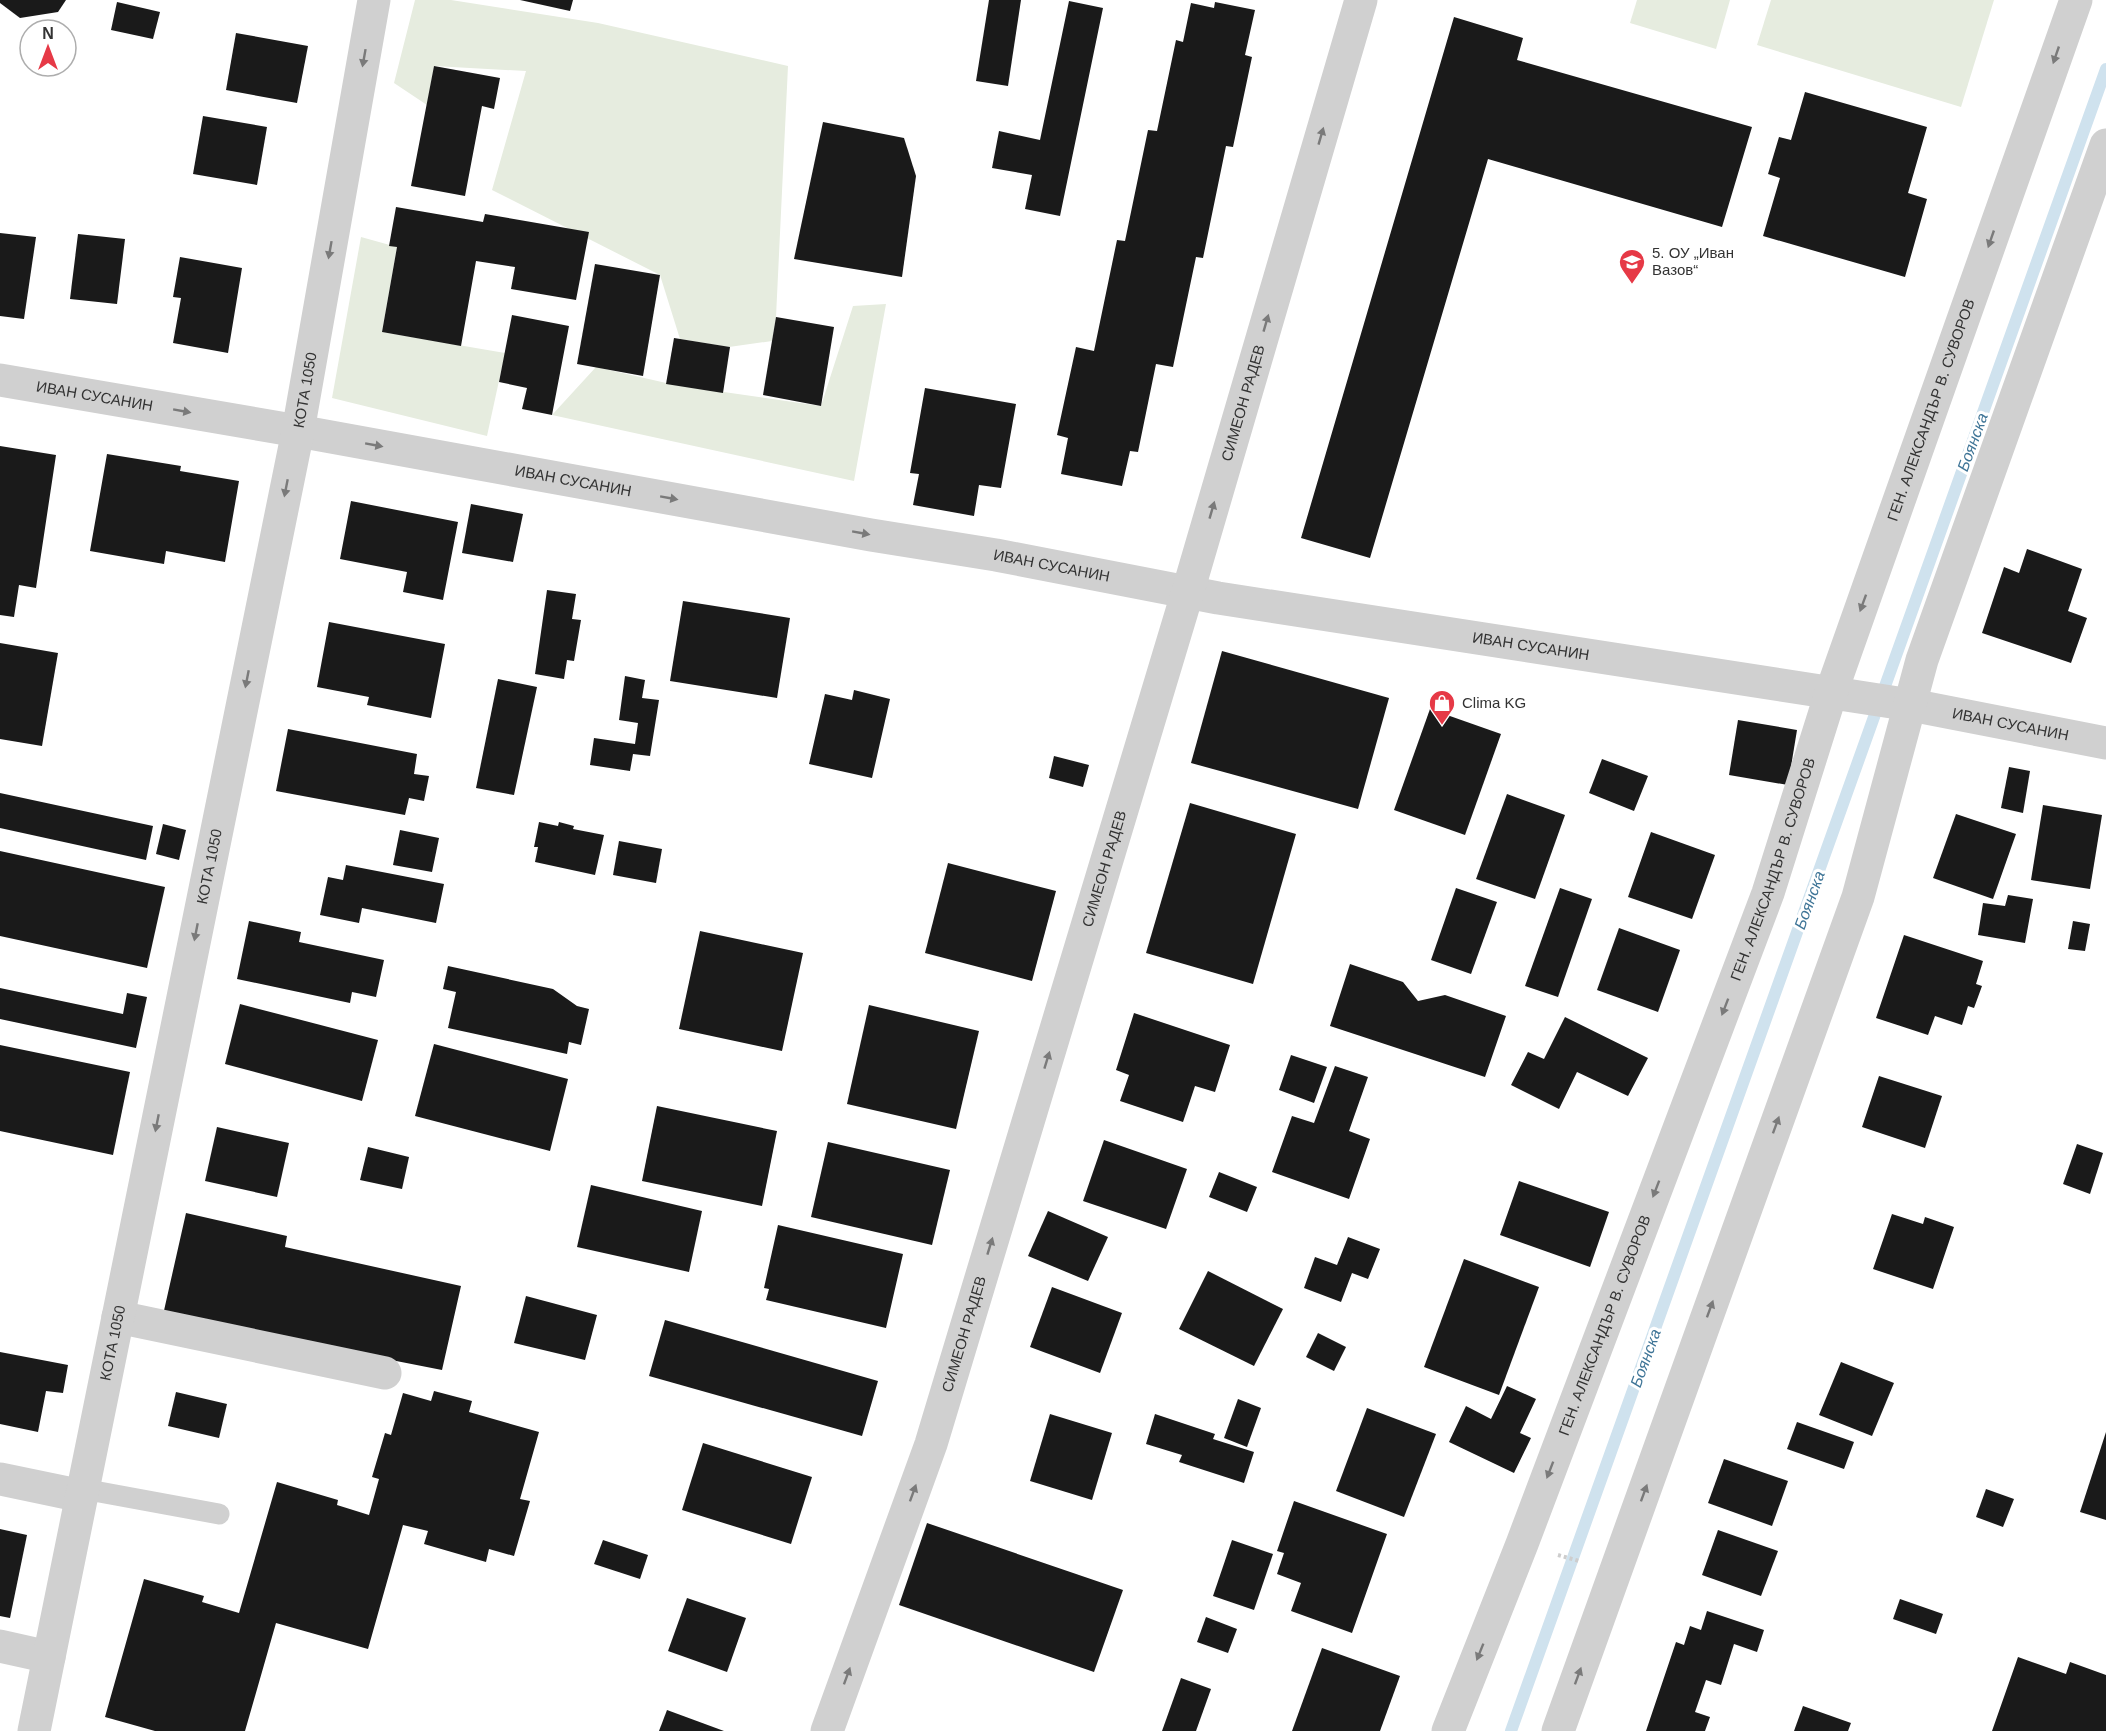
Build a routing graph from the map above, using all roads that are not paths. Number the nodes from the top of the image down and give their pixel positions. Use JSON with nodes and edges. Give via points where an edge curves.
{"nodes":[{"id":1,"x":374,"y":0,"type":"edge"},
{"id":2,"x":1361,"y":0,"type":"edge"},
{"id":3,"x":2076,"y":0,"type":"edge"},
{"id":4,"x":2106,"y":145,"type":"edge"},
{"id":5,"x":0,"y":380,"type":"edge"},
{"id":6,"x":298,"y":431,"type":"junction"},
{"id":7,"x":1188,"y":592,"type":"junction"},
{"id":8,"x":1831,"y":693,"type":"junction"},
{"id":9,"x":1911,"y":705,"type":"junction"},
{"id":10,"x":2106,"y":743,"type":"edge"},
{"id":11,"x":118,"y":1317,"type":"junction"},
{"id":12,"x":385,"y":1373,"type":"dead end"},
{"id":13,"x":0,"y":1479,"type":"edge"},
{"id":14,"x":83,"y":1492,"type":"junction"},
{"id":15,"x":219,"y":1514,"type":"dead end"},
{"id":16,"x":0,"y":1646,"type":"edge"},
{"id":17,"x":49,"y":1657,"type":"junction"},
{"id":18,"x":34,"y":1731,"type":"edge"},
{"id":19,"x":827,"y":1731,"type":"edge"},
{"id":20,"x":1448,"y":1731,"type":"edge"},
{"id":21,"x":1558,"y":1731,"type":"edge"}],
"edges":[{"from":1,"to":6,"type":"street","name":"КОТА 1050","one_way":true},
{"from":7,"to":2,"type":"street","name":"СИМЕОН РАДЕВ","one_way":true},
{"from":3,"to":8,"type":"street","name":"ГЕН. АЛЕКСАНДЪР В. СУВОРОВ","one_way":true},
{"from":4,"to":9,"type":"street","via":[[1922,660]]},
{"from":5,"to":6,"type":"street","name":"ИВАН СУСАНИН","one_way":true},
{"from":6,"to":7,"type":"street","name":"ИВАН СУСАНИН","one_way":true},
{"from":6,"to":11,"type":"street","name":"КОТА 1050","one_way":true},
{"from":7,"to":8,"type":"street","name":"ИВАН СУСАНИН"},
{"from":19,"to":7,"type":"street","name":"СИМЕОН РАДЕВ","one_way":true,"via":[[931,1444]]},
{"from":8,"to":9,"type":"street","name":"ИВАН СУСАНИН"},
{"from":8,"to":20,"type":"street","name":"ГЕН. АЛЕКСАНДЪР В. СУВОРОВ","one_way":true,"via":[[1768,893]]},
{"from":9,"to":10,"type":"street","name":"ИВАН СУСАНИН"},
{"from":21,"to":9,"type":"street","one_way":true,"via":[[1858,897]]},
{"from":11,"to":12,"type":"street"},
{"from":11,"to":14,"type":"street","name":"КОТА 1050"},
{"from":13,"to":14,"type":"street"},
{"from":14,"to":15,"type":"lane"},
{"from":14,"to":17,"type":"street","name":"КОТА 1050"},
{"from":16,"to":17,"type":"street"},
{"from":17,"to":18,"type":"street","name":"КОТА 1050"}]}
